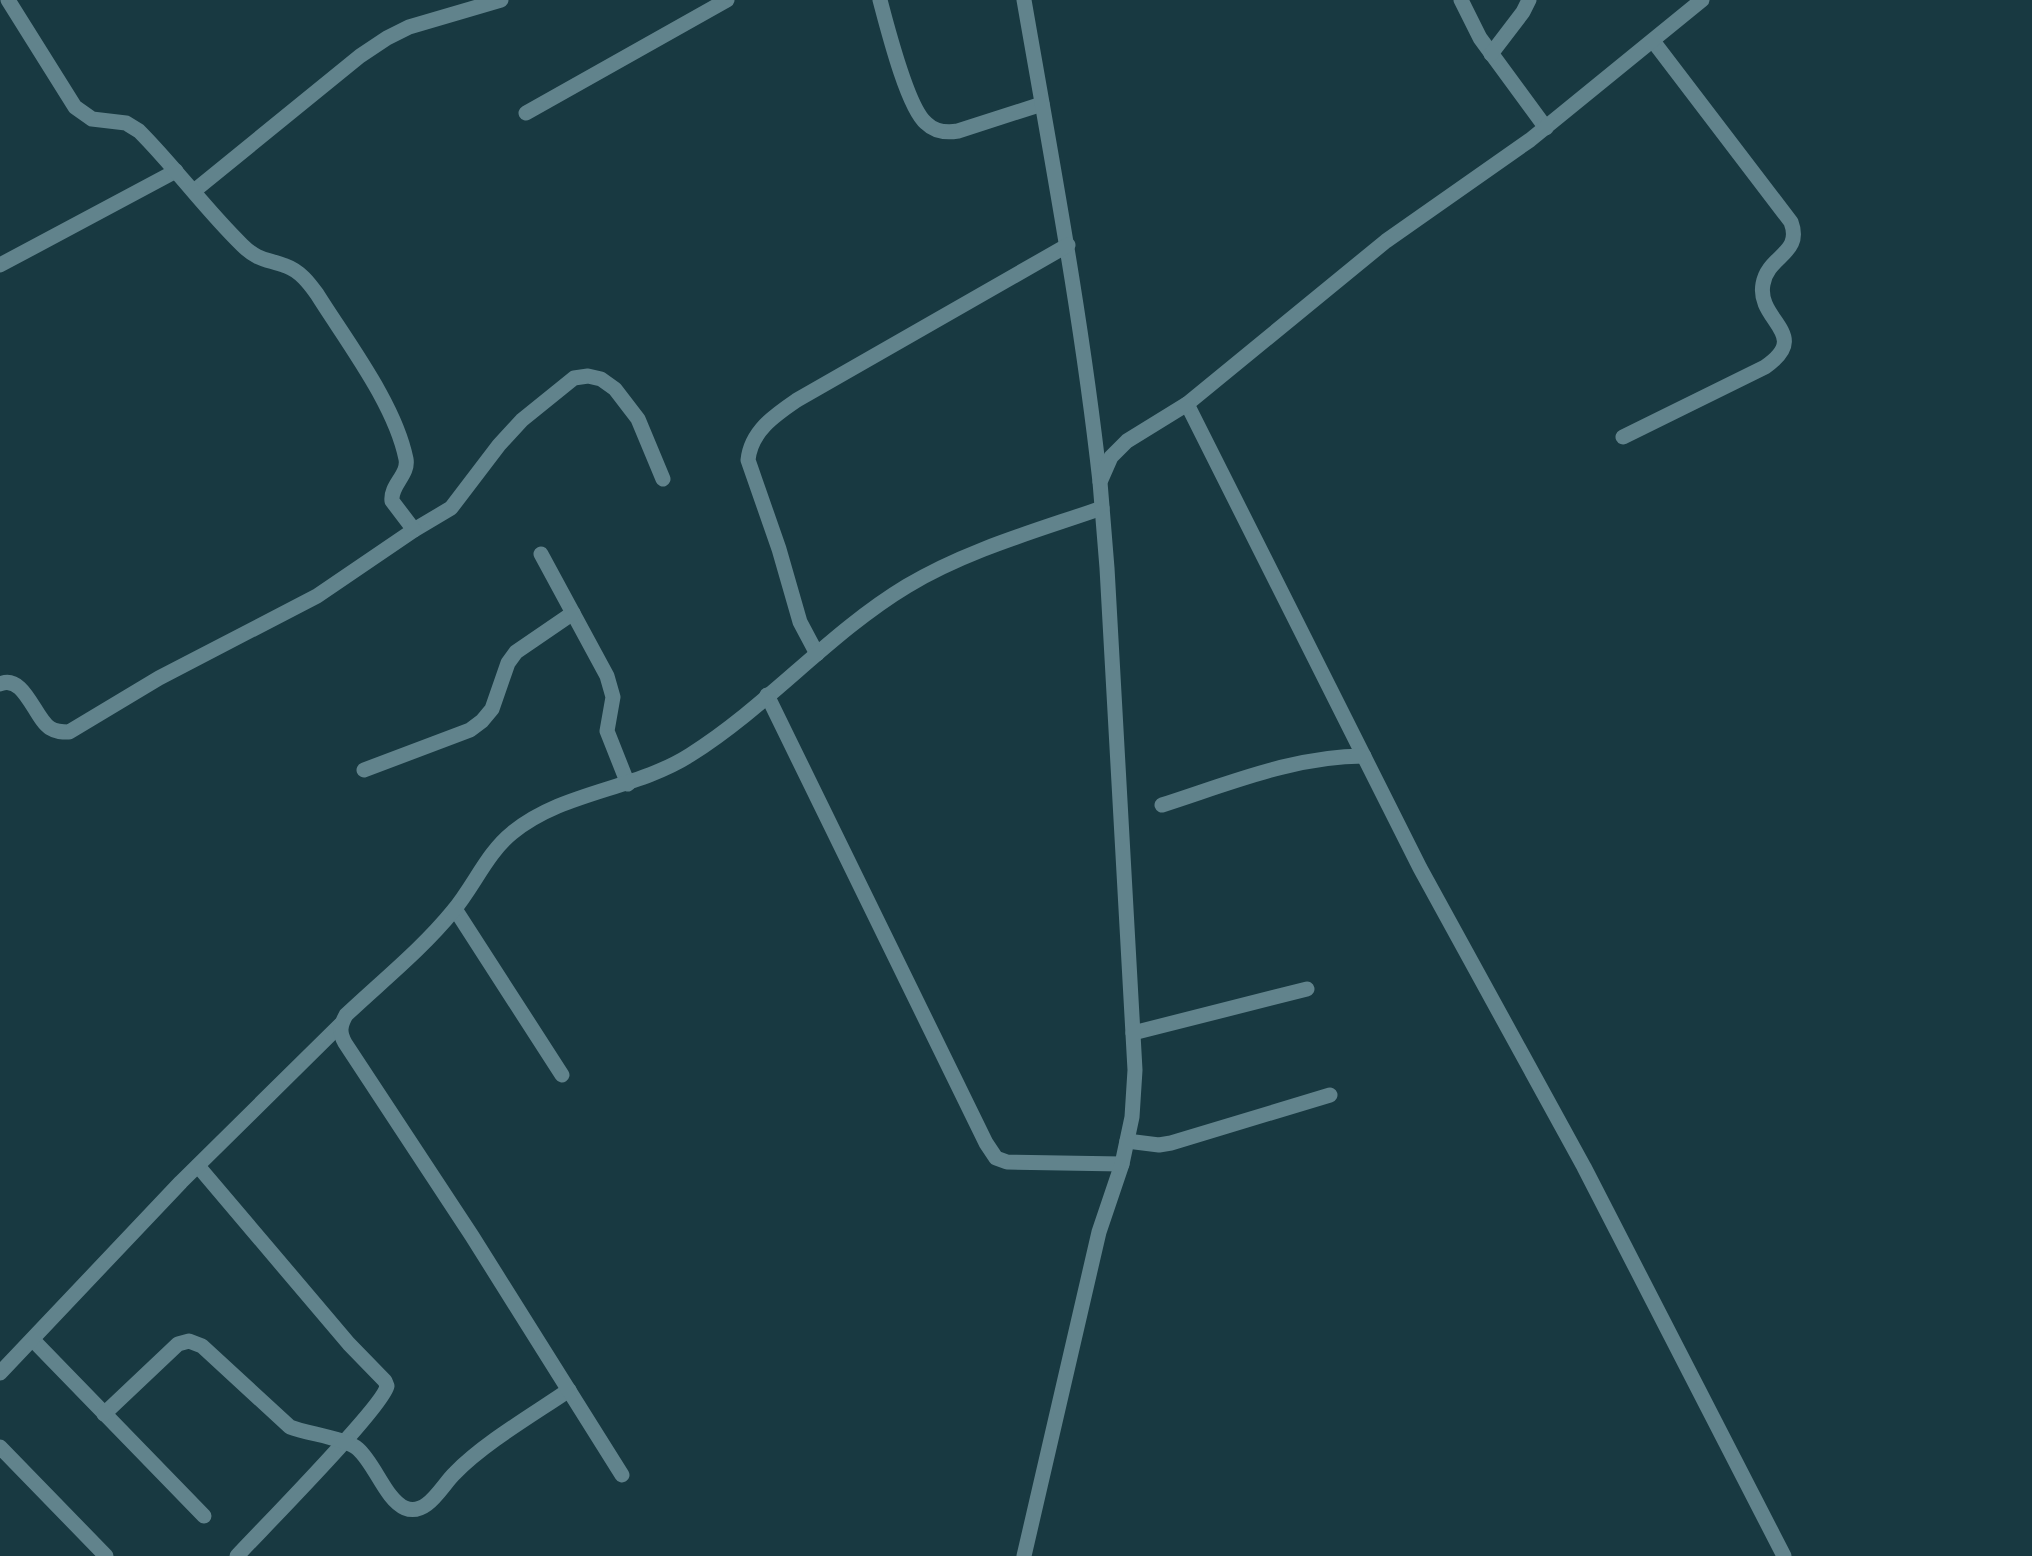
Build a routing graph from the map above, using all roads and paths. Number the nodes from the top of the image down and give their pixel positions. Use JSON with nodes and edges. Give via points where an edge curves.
{"nodes":[{"id":1,"x":8,"y":0,"type":"edge"},
{"id":2,"x":501,"y":0,"type":"edge"},
{"id":3,"x":727,"y":0,"type":"edge"},
{"id":4,"x":896,"y":0,"type":"edge"},
{"id":5,"x":1024,"y":0,"type":"edge"},
{"id":6,"x":1461,"y":0,"type":"edge"},
{"id":7,"x":1529,"y":0,"type":"edge"},
{"id":8,"x":1702,"y":0,"type":"edge"},
{"id":9,"x":881,"y":4,"type":"edge"},
{"id":10,"x":1653,"y":41,"type":"junction"},
{"id":11,"x":1492,"y":54,"type":"junction"},
{"id":12,"x":1042,"y":104,"type":"junction"},
{"id":13,"x":526,"y":113,"type":"dead end"},
{"id":14,"x":1546,"y":128,"type":"junction"},
{"id":15,"x":176,"y":171,"type":"junction"},
{"id":16,"x":194,"y":191,"type":"junction"},
{"id":17,"x":1068,"y":245,"type":"junction"},
{"id":18,"x":0,"y":265,"type":"edge"},
{"id":19,"x":1187,"y":404,"type":"junction"},
{"id":20,"x":1623,"y":437,"type":"dead end"},
{"id":21,"x":663,"y":479,"type":"dead end"},
{"id":22,"x":1100,"y":482,"type":"junction"},
{"id":23,"x":1102,"y":508,"type":"junction"},
{"id":24,"x":414,"y":530,"type":"junction"},
{"id":25,"x":541,"y":554,"type":"dead end"},
{"id":26,"x":573,"y":613,"type":"junction"},
{"id":27,"x":817,"y":654,"type":"junction"},
{"id":28,"x":0,"y":684,"type":"edge"},
{"id":29,"x":767,"y":695,"type":"junction"},
{"id":30,"x":1364,"y":756,"type":"junction"},
{"id":31,"x":364,"y":770,"type":"dead end"},
{"id":32,"x":628,"y":784,"type":"junction"},
{"id":33,"x":1162,"y":805,"type":"dead end"},
{"id":34,"x":455,"y":909,"type":"junction"},
{"id":35,"x":1307,"y":989,"type":"dead end"},
{"id":36,"x":341,"y":1024,"type":"junction"},
{"id":37,"x":1133,"y":1033,"type":"junction"},
{"id":38,"x":562,"y":1074,"type":"dead end"},
{"id":39,"x":1330,"y":1095,"type":"dead end"},
{"id":40,"x":1127,"y":1141,"type":"junction"},
{"id":41,"x":1122,"y":1164,"type":"junction"},
{"id":42,"x":198,"y":1166,"type":"junction"},
{"id":43,"x":32,"y":1340,"type":"junction"},
{"id":44,"x":0,"y":1373,"type":"edge"},
{"id":45,"x":569,"y":1390,"type":"junction"},
{"id":46,"x":104,"y":1414,"type":"junction"},
{"id":47,"x":344,"y":1441,"type":"junction"},
{"id":48,"x":0,"y":1447,"type":"edge"},
{"id":49,"x":622,"y":1475,"type":"dead end"},
{"id":50,"x":204,"y":1516,"type":"dead end"},
{"id":51,"x":106,"y":1556,"type":"edge"},
{"id":52,"x":236,"y":1556,"type":"edge"},
{"id":53,"x":1024,"y":1556,"type":"edge"},
{"id":54,"x":1784,"y":1556,"type":"edge"}],
"edges":[{"from":1,"to":15,"type":"street","via":[[75,107],[92,118],[126,123],[151,143]]},
{"from":2,"to":16,"type":"street","via":[[410,27],[387,38],[360,56]]},
{"from":3,"to":13,"type":"street"},
{"from":4,"to":9,"type":"street"},
{"from":5,"to":12,"type":"street"},
{"from":6,"to":11,"type":"street","via":[[1470,22]]},
{"from":7,"to":11,"type":"street"},
{"from":8,"to":10,"type":"street"},
{"from":9,"to":12,"type":"street","via":[[916,110],[934,129],[947,133],[958,131]]},
{"from":10,"to":14,"type":"street"},
{"from":10,"to":20,"type":"street","via":[[1792,222],[1796,234],[1792,246],[1769,270],[1763,284],[1763,297],[1785,340],[1785,349],[1777,359]]},
{"from":11,"to":14,"type":"street"},
{"from":12,"to":17,"type":"street"},
{"from":14,"to":19,"type":"street","via":[[1386,241]]},
{"from":15,"to":16,"type":"street"},
{"from":15,"to":18,"type":"street"},
{"from":16,"to":24,"type":"street","via":[[242,246],[268,262],[295,270],[317,294],[391,416],[407,461],[394,488],[392,501]]},
{"from":17,"to":22,"type":"street","via":[[1089,380]]},
{"from":17,"to":27,"type":"street","via":[[797,400],[773,416],[757,434],[748,460],[779,548],[800,622]]},
{"from":19,"to":22,"type":"street","via":[[1126,441],[1112,457]]},
{"from":19,"to":30,"type":"street"},
{"from":21,"to":24,"type":"street","via":[[638,419],[615,389],[588,376],[574,378],[522,420],[451,508]]},
{"from":22,"to":23,"type":"street"},
{"from":23,"to":27,"type":"street","via":[[1000,543],[908,585]]},
{"from":23,"to":37,"type":"street"},
{"from":24,"to":28,"type":"street","via":[[317,596],[160,678],[69,732],[48,728],[22,690],[13,684]]},
{"from":25,"to":26,"type":"street"},
{"from":26,"to":31,"type":"street","via":[[516,652],[505,670],[492,709],[482,721],[470,730]]},
{"from":26,"to":32,"type":"street","via":[[611,689],[613,696],[607,731]]},
{"from":27,"to":29,"type":"street"},
{"from":29,"to":32,"type":"street","via":[[692,754],[647,778]]},
{"from":29,"to":41,"type":"street","via":[[996,1158],[1007,1162]]},
{"from":30,"to":33,"type":"street","via":[[1306,760]]},
{"from":30,"to":54,"type":"street","via":[[1420,868],[1589,1176]]},
{"from":32,"to":34,"type":"street","via":[[557,806],[511,833]]},
{"from":34,"to":36,"type":"street","via":[[436,931],[346,1015]]},
{"from":34,"to":38,"type":"street"},
{"from":35,"to":37,"type":"street"},
{"from":36,"to":42,"type":"street"},
{"from":36,"to":45,"type":"street","via":[[340,1034]]},
{"from":37,"to":40,"type":"street","via":[[1135,1070]]},
{"from":39,"to":40,"type":"street","via":[[1171,1143],[1159,1145]]},
{"from":40,"to":41,"type":"street"},
{"from":41,"to":53,"type":"street","via":[[1099,1232]]},
{"from":42,"to":43,"type":"street"},
{"from":42,"to":47,"type":"street","via":[[349,1344],[385,1381],[387,1386],[383,1396]]},
{"from":43,"to":44,"type":"street"},
{"from":43,"to":46,"type":"street"},
{"from":45,"to":47,"type":"street","via":[[481,1451],[455,1472],[430,1502],[418,1508],[407,1509],[396,1502],[370,1462],[357,1448]]},
{"from":45,"to":49,"type":"street"},
{"from":46,"to":47,"type":"street","via":[[178,1344],[189,1341],[202,1346],[290,1426],[305,1433]]},
{"from":46,"to":50,"type":"street"},
{"from":47,"to":52,"type":"street"},
{"from":48,"to":51,"type":"street"}]}
